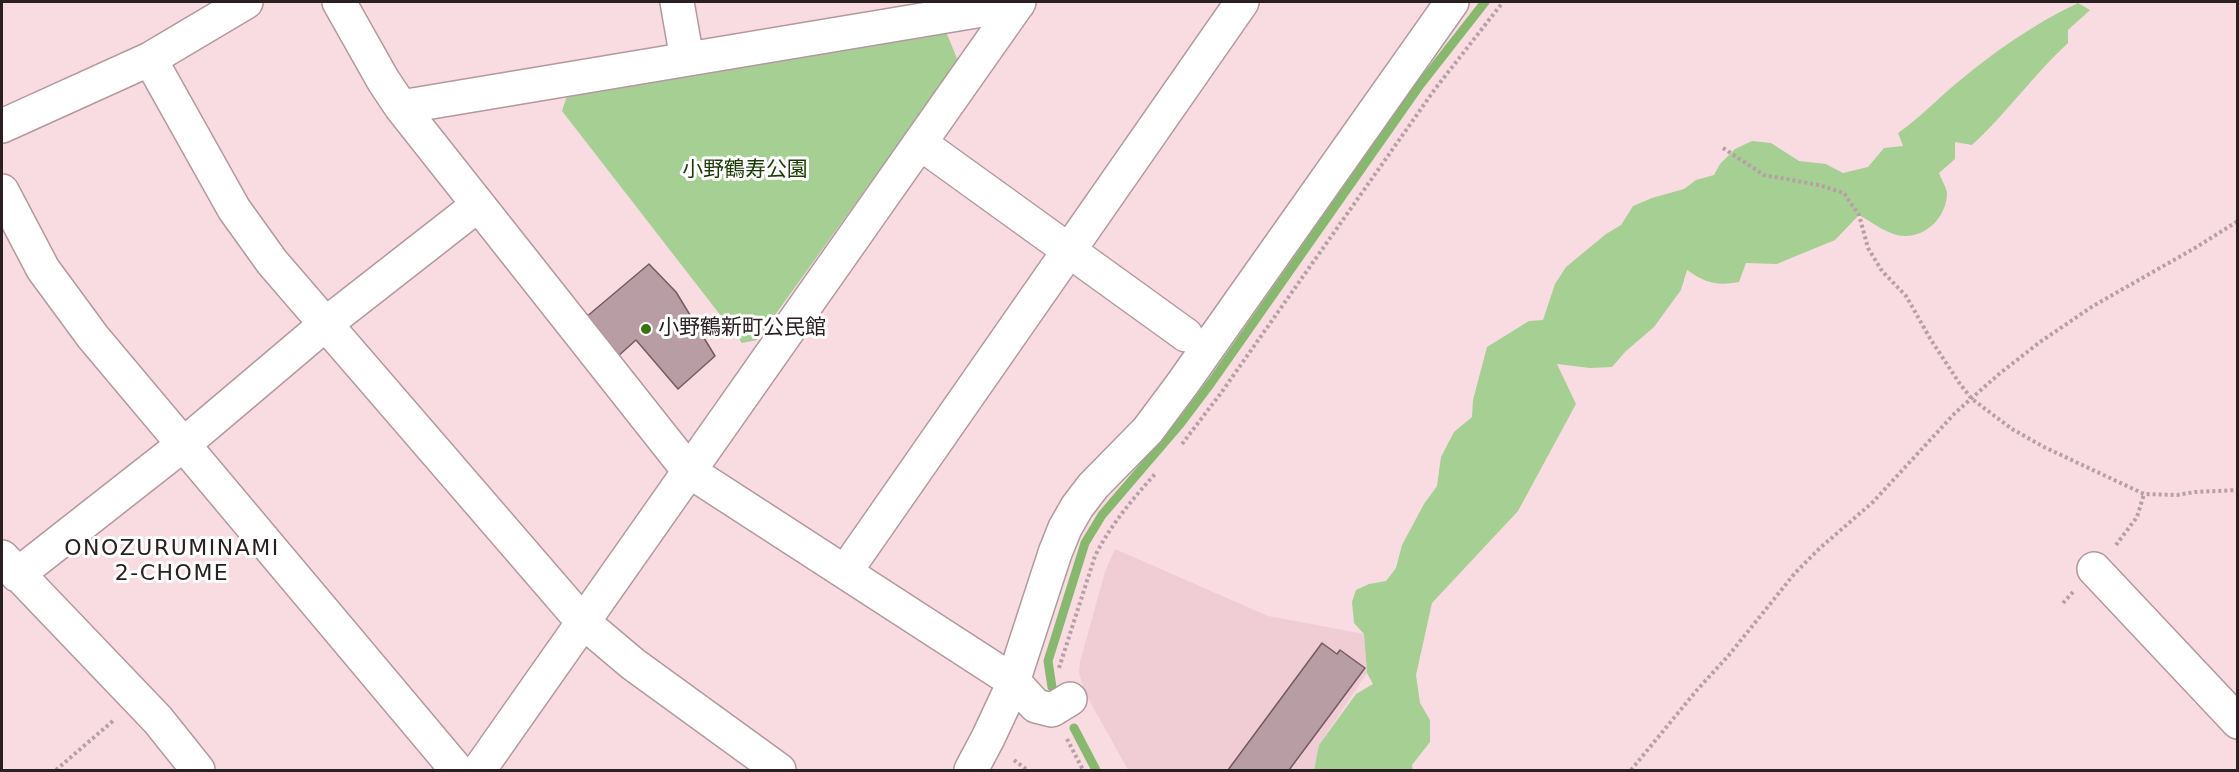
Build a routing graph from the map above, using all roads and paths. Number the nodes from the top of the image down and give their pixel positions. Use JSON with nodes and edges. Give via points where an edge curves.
{"nodes":[{"id":1,"x":246,"y":2,"type":"edge"},
{"id":2,"x":339,"y":2,"type":"edge"},
{"id":3,"x":677,"y":2,"type":"edge"},
{"id":4,"x":1242,"y":2,"type":"edge"},
{"id":5,"x":1452,"y":2,"type":"edge"},
{"id":6,"x":1503,"y":2,"type":"edge"},
{"id":7,"x":1018,"y":3,"type":"edge"},
{"id":8,"x":150,"y":59,"type":"junction"},
{"id":9,"x":687,"y":59,"type":"junction"},
{"id":10,"x":401,"y":107,"type":"junction"},
{"id":11,"x":2,"y":126,"type":"edge"},
{"id":12,"x":920,"y":143,"type":"junction"},
{"id":13,"x":1723,"y":148,"type":"dead end"},
{"id":14,"x":2,"y":191,"type":"edge"},
{"id":15,"x":478,"y":205,"type":"junction"},
{"id":16,"x":2238,"y":221,"type":"edge"},
{"id":17,"x":1068,"y":251,"type":"junction"},
{"id":18,"x":327,"y":323,"type":"junction"},
{"id":19,"x":1186,"y":335,"type":"dead end"},
{"id":20,"x":1972,"y":399,"type":"junction"},
{"id":21,"x":184,"y":444,"type":"junction"},
{"id":22,"x":1174,"y":453,"type":"dead end"},
{"id":23,"x":1159,"y":470,"type":"dead end"},
{"id":24,"x":688,"y":471,"type":"junction"},
{"id":25,"x":2238,"y":490,"type":"edge"},
{"id":26,"x":9,"y":566,"type":"edge"},
{"id":27,"x":2094,"y":569,"type":"dead end"},
{"id":28,"x":845,"y":572,"type":"junction"},
{"id":29,"x":582,"y":621,"type":"junction"},
{"id":30,"x":1013,"y":681,"type":"junction"},
{"id":31,"x":1070,"y":699,"type":"joint"},
{"id":32,"x":138,"y":700,"type":"junction"},
{"id":33,"x":2238,"y":722,"type":"edge"},
{"id":34,"x":56,"y":771,"type":"edge"},
{"id":35,"x":198,"y":771,"type":"edge"},
{"id":36,"x":457,"y":771,"type":"edge"},
{"id":37,"x":479,"y":771,"type":"edge"},
{"id":38,"x":779,"y":771,"type":"edge"},
{"id":39,"x":971,"y":771,"type":"edge"},
{"id":40,"x":1631,"y":771,"type":"edge"}],
"edges":[{"from":1,"to":8,"type":"street"},
{"from":2,"to":10,"type":"street"},
{"from":3,"to":9,"type":"street"},
{"from":4,"to":17,"type":"street"},
{"from":5,"to":30,"type":"street","via":[[1183,383],[1148,430],[1077,507],[1055,553]]},
{"from":6,"to":22,"type":"path","via":[[1435,89]]},
{"from":7,"to":9,"type":"street"},
{"from":7,"to":12,"type":"street"},
{"from":8,"to":11,"type":"street"},
{"from":8,"to":18,"type":"street","via":[[234,208],[272,262]]},
{"from":9,"to":10,"type":"street"},
{"from":10,"to":15,"type":"street"},
{"from":12,"to":17,"type":"street"},
{"from":12,"to":24,"type":"street"},
{"from":13,"to":20,"type":"path","via":[[1764,175],[1844,193],[1859,215],[1868,248],[1882,271],[1906,296]]},
{"from":14,"to":21,"type":"street","via":[[43,269],[93,337]]},
{"from":15,"to":18,"type":"street"},
{"from":15,"to":24,"type":"street"},
{"from":16,"to":20,"type":"path","via":[[2084,312],[2032,348]]},
{"from":17,"to":19,"type":"street"},
{"from":17,"to":28,"type":"street"},
{"from":18,"to":21,"type":"street"},
{"from":18,"to":29,"type":"street"},
{"from":20,"to":25,"type":"path","via":[[2044,447],[2144,494]]},
{"from":20,"to":40,"type":"path","via":[[1873,502],[1795,573]]},
{"from":21,"to":26,"type":"street"},
{"from":21,"to":36,"type":"street"},
{"from":23,"to":31,"type":"path","via":[[1120,513],[1095,556],[1058,665],[1060,680]]},
{"from":24,"to":28,"type":"street"},
{"from":24,"to":29,"type":"street"},
{"from":26,"to":32,"type":"street"},
{"from":27,"to":33,"type":"street"},
{"from":28,"to":30,"type":"street"},
{"from":29,"to":37,"type":"street"},
{"from":29,"to":38,"type":"street","via":[[633,664]]},
{"from":30,"to":31,"type":"street","via":[[1036,706],[1052,710]]},
{"from":30,"to":39,"type":"street"},
{"from":32,"to":34,"type":"path"},
{"from":32,"to":35,"type":"street"}]}
